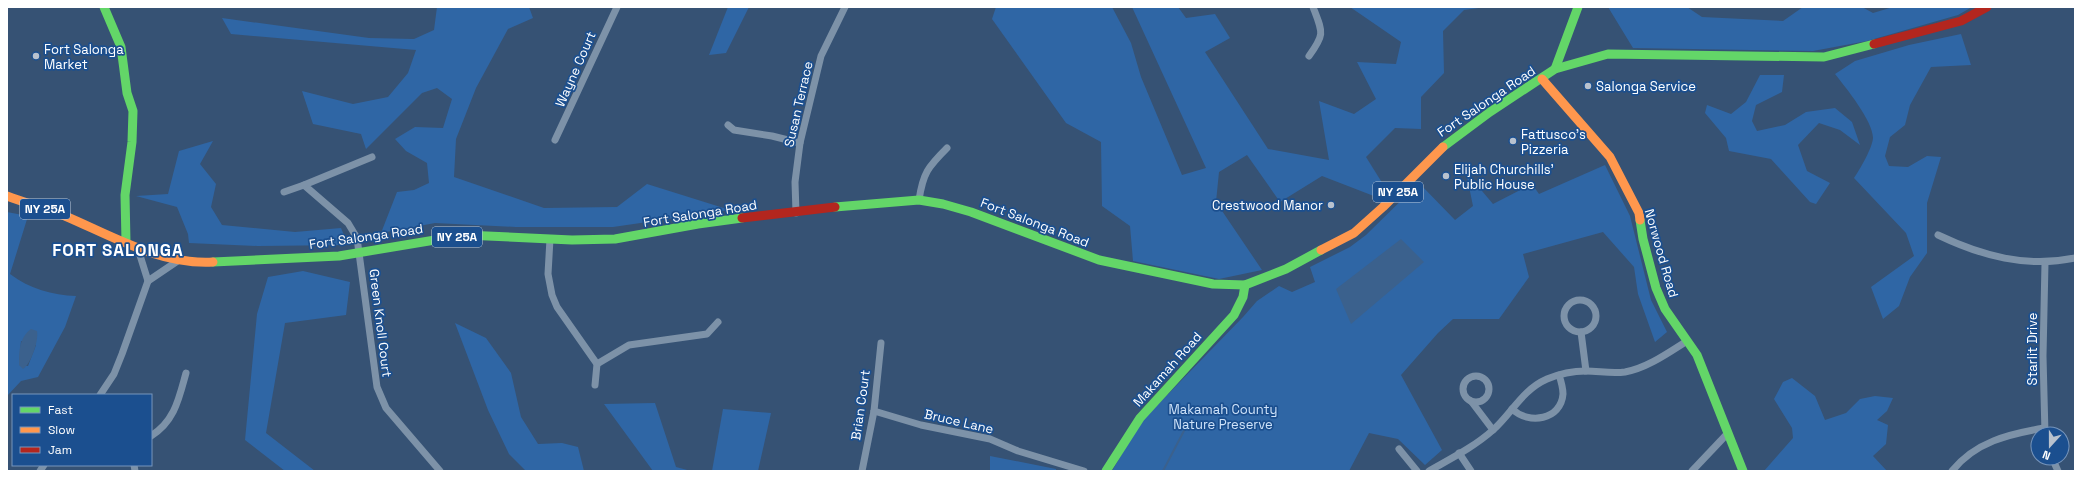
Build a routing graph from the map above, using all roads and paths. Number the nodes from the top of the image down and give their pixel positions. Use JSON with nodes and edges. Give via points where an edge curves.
{"nodes":[{"id":1,"x":104,"y":7,"type":"edge"},
{"id":2,"x":617,"y":7,"type":"edge"},
{"id":3,"x":845,"y":7,"type":"edge"},
{"id":4,"x":1313,"y":7,"type":"edge"},
{"id":5,"x":1578,"y":7,"type":"edge"},
{"id":6,"x":1987,"y":7,"type":"edge"},
{"id":7,"x":1309,"y":56,"type":"dead end"},
{"id":8,"x":1556,"y":69,"type":"junction"},
{"id":9,"x":1542,"y":80,"type":"junction"},
{"id":10,"x":728,"y":125,"type":"dead end"},
{"id":11,"x":555,"y":140,"type":"dead end"},
{"id":12,"x":800,"y":144,"type":"junction"},
{"id":13,"x":946,"y":148,"type":"dead end"},
{"id":14,"x":372,"y":157,"type":"dead end"},
{"id":15,"x":304,"y":185,"type":"junction"},
{"id":16,"x":284,"y":192,"type":"dead end"},
{"id":17,"x":7,"y":196,"type":"edge"},
{"id":18,"x":919,"y":200,"type":"junction"},
{"id":19,"x":796,"y":213,"type":"junction"},
{"id":20,"x":1938,"y":235,"type":"dead end"},
{"id":21,"x":550,"y":239,"type":"junction"},
{"id":22,"x":126,"y":242,"type":"junction"},
{"id":23,"x":138,"y":249,"type":"junction"},
{"id":24,"x":360,"y":253,"type":"junction"},
{"id":25,"x":2075,"y":258,"type":"edge"},
{"id":26,"x":179,"y":260,"type":"junction"},
{"id":27,"x":2045,"y":263,"type":"junction"},
{"id":28,"x":148,"y":281,"type":"junction"},
{"id":29,"x":1245,"y":285,"type":"junction"},
{"id":30,"x":718,"y":322,"type":"dead end"},
{"id":31,"x":1581,"y":332,"type":"junction"},
{"id":32,"x":1687,"y":341,"type":"junction"},
{"id":33,"x":881,"y":343,"type":"dead end"},
{"id":34,"x":597,"y":364,"type":"junction"},
{"id":35,"x":1586,"y":371,"type":"junction"},
{"id":36,"x":186,"y":373,"type":"dead end"},
{"id":37,"x":1560,"y":375,"type":"junction"},
{"id":38,"x":595,"y":385,"type":"dead end"},
{"id":39,"x":101,"y":394,"type":"edge"},
{"id":40,"x":1471,"y":401,"type":"dead end"},
{"id":41,"x":1512,"y":409,"type":"junction"},
{"id":42,"x":874,"y":411,"type":"junction"},
{"id":43,"x":2045,"y":426,"type":"edge"},
{"id":44,"x":1493,"y":430,"type":"junction"},
{"id":45,"x":1728,"y":433,"type":"junction"},
{"id":46,"x":2030,"y":433,"type":"edge"},
{"id":47,"x":152,"y":435,"type":"edge"},
{"id":48,"x":1399,"y":449,"type":"dead end"},
{"id":49,"x":1459,"y":454,"type":"junction"},
{"id":50,"x":440,"y":471,"type":"edge"},
{"id":51,"x":862,"y":471,"type":"edge"},
{"id":52,"x":1084,"y":471,"type":"edge"},
{"id":53,"x":1106,"y":471,"type":"edge"},
{"id":54,"x":1417,"y":471,"type":"edge"},
{"id":55,"x":1429,"y":471,"type":"edge"},
{"id":56,"x":1471,"y":471,"type":"edge"},
{"id":57,"x":1692,"y":471,"type":"edge"},
{"id":58,"x":1742,"y":471,"type":"edge"},
{"id":59,"x":1952,"y":471,"type":"edge"}],
"edges":[{"from":1,"to":22,"type":"main road","via":[[121,47],[127,92],[133,111],[125,196]]},
{"from":2,"to":11,"type":"street","name":"Wayne Court"},
{"from":3,"to":12,"type":"street","name":"Susan Terrace","via":[[821,56]]},
{"from":4,"to":7,"type":"street","via":[[1320,27],[1320,40]]},
{"from":5,"to":8,"type":"main road"},
{"from":6,"to":8,"type":"main road","name":"Fort Salonga Road","number":"NY 25A","via":[[1961,21],[1824,57],[1608,54]]},
{"from":8,"to":9,"type":"main road","name":"Fort Salonga Road","number":"NY 25A"},
{"from":9,"to":29,"type":"main road","name":"Fort Salonga Road","number":"NY 25A","via":[[1490,112],[1437,151],[1354,233],[1286,269]]},
{"from":9,"to":32,"type":"main road","name":"Norwood Road","via":[[1610,157],[1639,213],[1656,288],[1665,310]]},
{"from":10,"to":12,"type":"street","via":[[734,130],[772,136]]},
{"from":12,"to":19,"type":"street","name":"Susan Terrace","via":[[795,182]]},
{"from":13,"to":18,"type":"street","via":[[929,166],[921,186]]},
{"from":14,"to":15,"type":"street"},
{"from":15,"to":16,"type":"street"},
{"from":15,"to":24,"type":"street","name":"Green Knoll Court","via":[[348,224],[357,238]]},
{"from":17,"to":22,"type":"main road","name":"Fort Salonga Road","number":"NY 25A"},
{"from":18,"to":19,"type":"main road","name":"Fort Salonga Road","number":"NY 25A"},
{"from":18,"to":29,"type":"main road","name":"Fort Salonga Road","number":"NY 25A","via":[[971,212],[1099,260],[1213,284]]},
{"from":19,"to":21,"type":"main road","name":"Fort Salonga Road","number":"NY 25A","via":[[698,224],[616,239]]},
{"from":20,"to":27,"type":"street","via":[[1998,257]]},
{"from":21,"to":24,"type":"main road","name":"Fort Salonga Road","number":"NY 25A","via":[[465,235]]},
{"from":21,"to":34,"type":"street","via":[[548,274],[552,295],[557,307]]},
{"from":22,"to":23,"type":"main road","name":"Fort Salonga Road","number":"NY 25A"},
{"from":23,"to":26,"type":"main road","name":"Fort Salonga Road","number":"NY 25A"},
{"from":23,"to":28,"type":"street"},
{"from":24,"to":26,"type":"main road","name":"Fort Salonga Road","number":"NY 25A","via":[[202,263]]},
{"from":24,"to":50,"type":"street","name":"Green Knoll Court","via":[[377,387],[386,408]]},
{"from":25,"to":27,"type":"street"},
{"from":26,"to":28,"type":"street"},
{"from":27,"to":43,"type":"street","name":"Starlit Drive"},
{"from":28,"to":39,"type":"street","via":[[114,374]]},
{"from":29,"to":53,"type":"main road","name":"Makamah Road","via":[[1243,297],[1234,315],[1140,418]]},
{"from":30,"to":34,"type":"street","via":[[707,334],[629,345]]},
{"from":31,"to":31,"type":"street","via":[[1567,325],[1564,314],[1569,304],[1579,300],[1589,302],[1596,315],[1596,320],[1590,328]]},
{"from":31,"to":35,"type":"street"},
{"from":32,"to":35,"type":"street","via":[[1657,360],[1625,372]]},
{"from":32,"to":45,"type":"main road","name":"Norwood Road","via":[[1697,355]]},
{"from":33,"to":42,"type":"street","name":"Brian Court"},
{"from":34,"to":38,"type":"street"},
{"from":35,"to":37,"type":"street"},
{"from":36,"to":47,"type":"street","via":[[177,406],[168,422]]},
{"from":37,"to":41,"type":"street","via":[[1536,385]]},
{"from":37,"to":41,"type":"street","via":[[1563,394],[1554,412],[1532,419],[1524,418]]},
{"from":40,"to":44,"type":"street"},
{"from":41,"to":44,"type":"street"},
{"from":42,"to":51,"type":"street","name":"Brian Court"},
{"from":42,"to":52,"type":"street","name":"Bruce Lane","via":[[921,425],[990,439],[1018,451]]},
{"from":44,"to":49,"type":"street"},
{"from":45,"to":57,"type":"street"},
{"from":45,"to":58,"type":"main road","name":"Norwood Road"},
{"from":46,"to":59,"type":"street","via":[[2000,438],[1980,446]]},
{"from":48,"to":54,"type":"street"},
{"from":49,"to":55,"type":"street"},
{"from":49,"to":56,"type":"street"}]}
